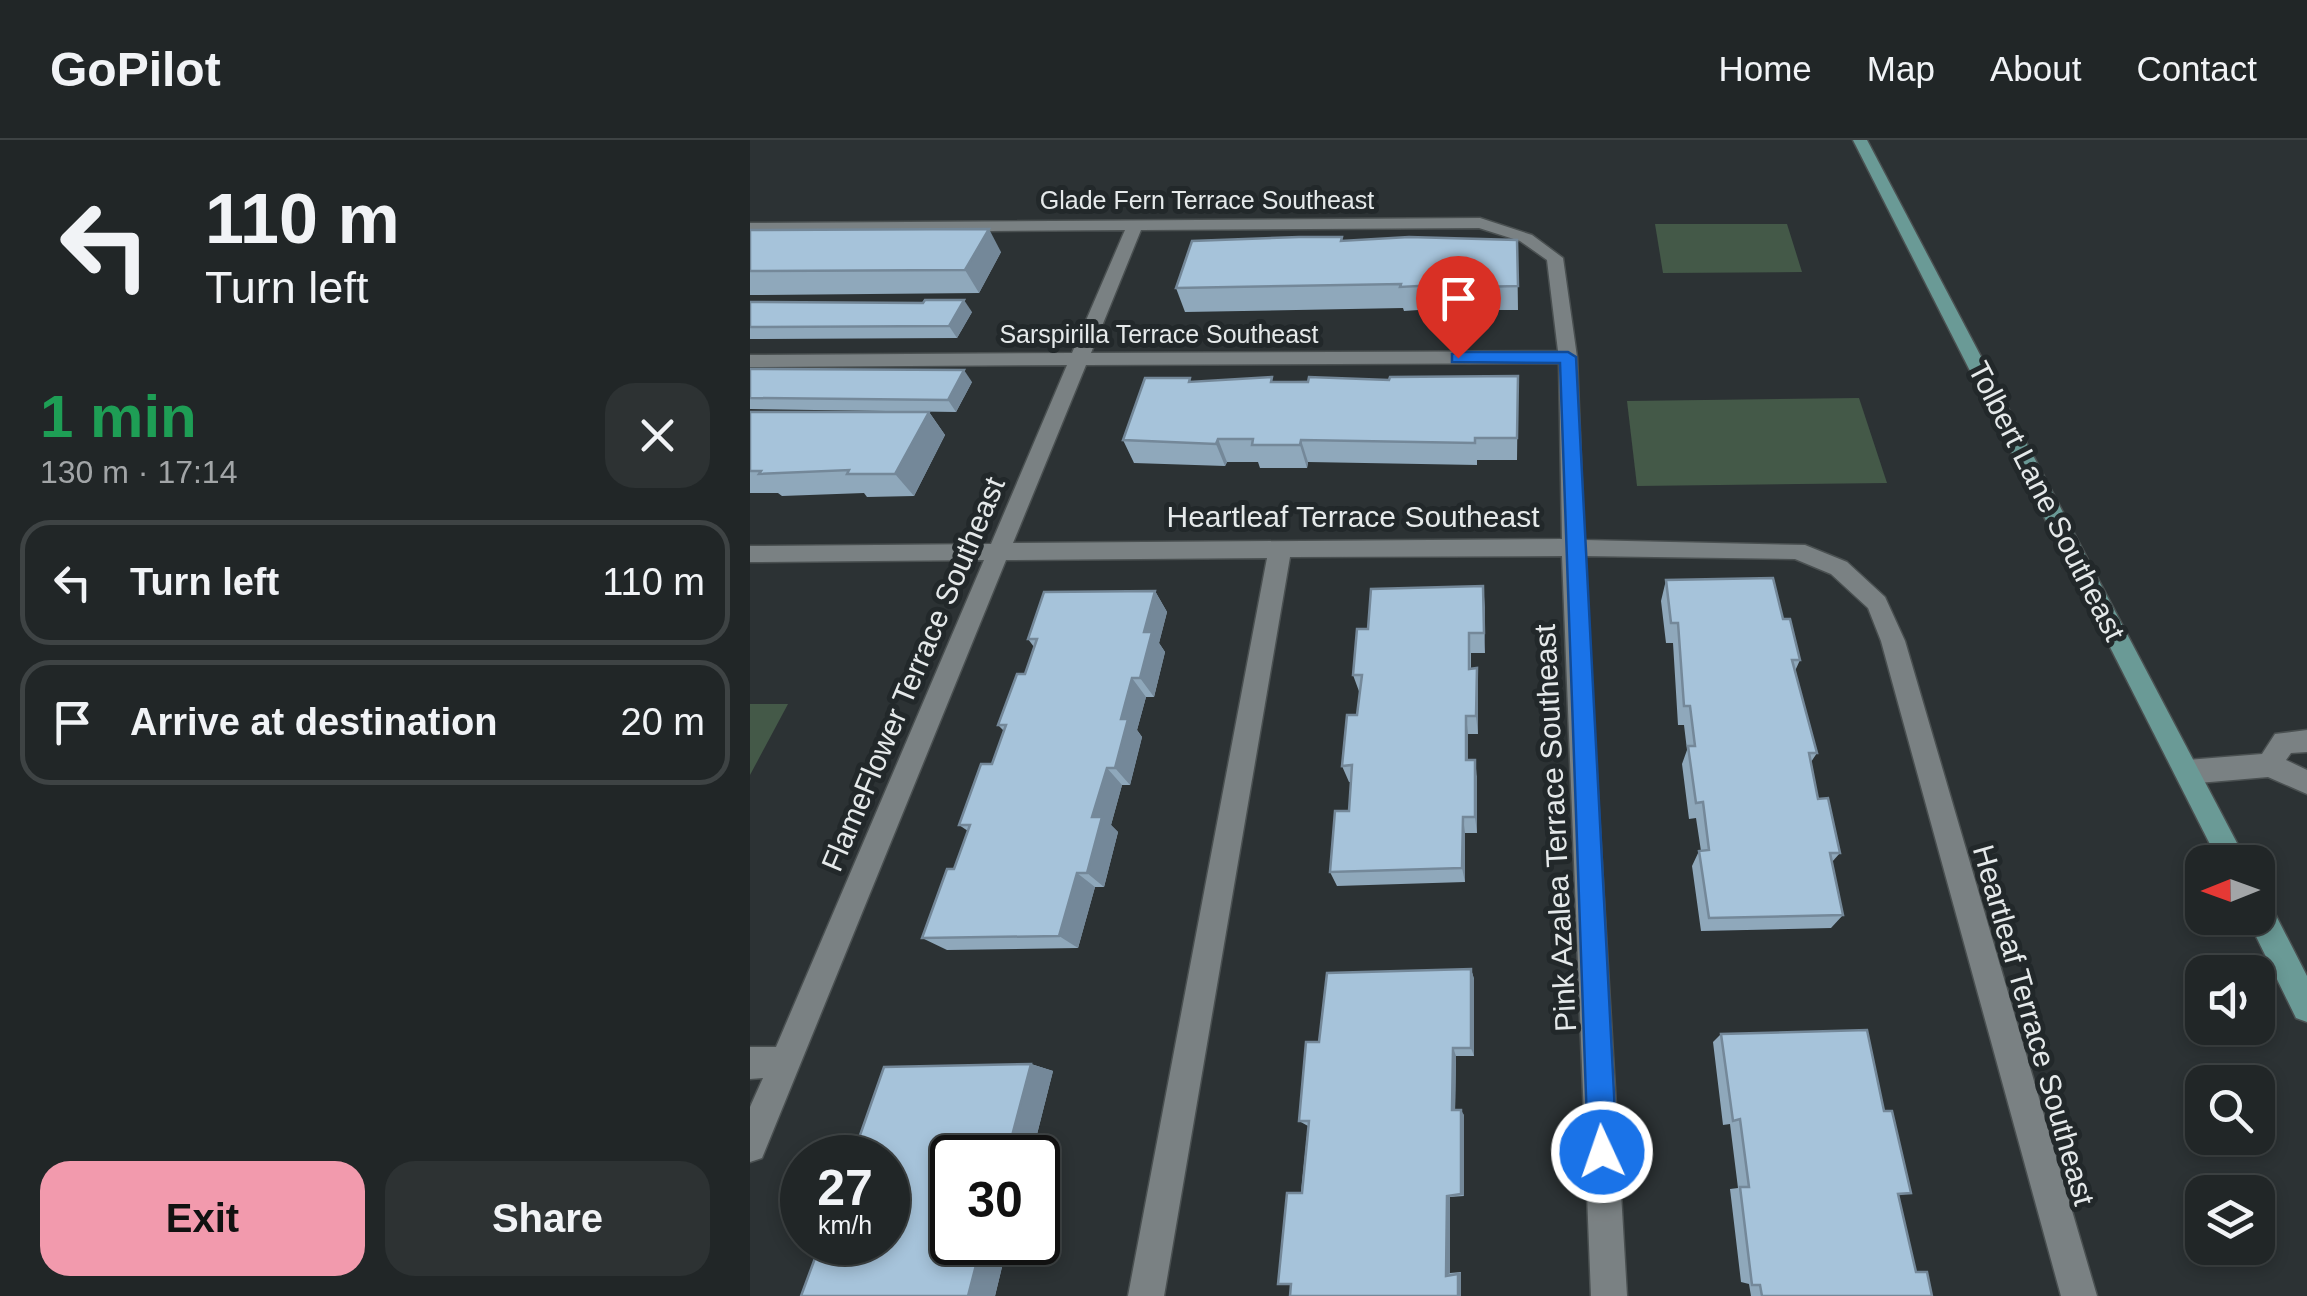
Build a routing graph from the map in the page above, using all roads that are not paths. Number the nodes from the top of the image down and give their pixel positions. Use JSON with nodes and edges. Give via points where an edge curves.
{"nodes":[{"id":1,"x":1860,"y":140,"type":"edge"},
{"id":2,"x":1135,"y":226,"type":"junction"},
{"id":3,"x":750,"y":228,"type":"edge"},
{"id":4,"x":1568,"y":357,"type":"junction"},
{"id":5,"x":1079,"y":359,"type":"junction"},
{"id":6,"x":750,"y":361,"type":"edge"},
{"id":7,"x":1573,"y":547,"type":"junction"},
{"id":8,"x":1280,"y":549,"type":"junction"},
{"id":9,"x":999,"y":552,"type":"junction"},
{"id":10,"x":750,"y":554,"type":"edge"},
{"id":11,"x":2307,"y":741,"type":"edge"},
{"id":12,"x":2268,"y":765,"type":"junction"},
{"id":13,"x":2187,"y":772,"type":"junction"},
{"id":14,"x":2307,"y":782,"type":"edge"},
{"id":15,"x":2224,"y":845,"type":"edge"},
{"id":16,"x":2271,"y":935,"type":"edge"},
{"id":17,"x":2307,"y":1007,"type":"edge"},
{"id":18,"x":750,"y":1062,"type":"edge"},
{"id":19,"x":785,"y":1062,"type":"junction"},
{"id":20,"x":750,"y":1146,"type":"edge"},
{"id":21,"x":1146,"y":1296,"type":"edge"},
{"id":22,"x":1609,"y":1296,"type":"edge"},
{"id":23,"x":2079,"y":1296,"type":"edge"}],
"edges":[{"from":1,"to":13,"type":"street","name":"Tolbert Lane Southeast"},
{"from":2,"to":3,"type":"street","name":"Glade Fern Terrace Southeast"},
{"from":2,"to":4,"type":"street","name":"Glade Fern Terrace Southeast","via":[[1480,223],[1526,238],[1555,258]]},
{"from":2,"to":5,"type":"street","name":"FlameFlower Terrace Southeast"},
{"from":4,"to":5,"type":"street","name":"Sarspirilla Terrace Southeast"},
{"from":4,"to":7,"type":"street","name":"Pink Azalea Terrace Southeast"},
{"from":5,"to":6,"type":"street","name":"Sarspirilla Terrace Southeast"},
{"from":5,"to":9,"type":"street","name":"FlameFlower Terrace Southeast"},
{"from":7,"to":8,"type":"street","name":"Heartleaf Terrace Southeast"},
{"from":7,"to":22,"type":"street","name":"Pink Azalea Terrace Southeast"},
{"from":7,"to":23,"type":"street","name":"Heartleaf Terrace Southeast","via":[[1798,551],[1838,568],[1877,603],[1893,640]]},
{"from":8,"to":9,"type":"street","name":"Heartleaf Terrace Southeast"},
{"from":8,"to":21,"type":"street"},
{"from":9,"to":10,"type":"street","name":"Heartleaf Terrace Southeast"},
{"from":9,"to":19,"type":"street","name":"FlameFlower Terrace Southeast"},
{"from":11,"to":12,"type":"street","via":[[2284,742]]},
{"from":12,"to":13,"type":"street"},
{"from":12,"to":14,"type":"street"},
{"from":13,"to":15,"type":"street","name":"Tolbert Lane Southeast"},
{"from":16,"to":17,"type":"street"},
{"from":18,"to":19,"type":"street"},
{"from":19,"to":20,"type":"street","name":"FlameFlower Terrace Southeast"}]}
